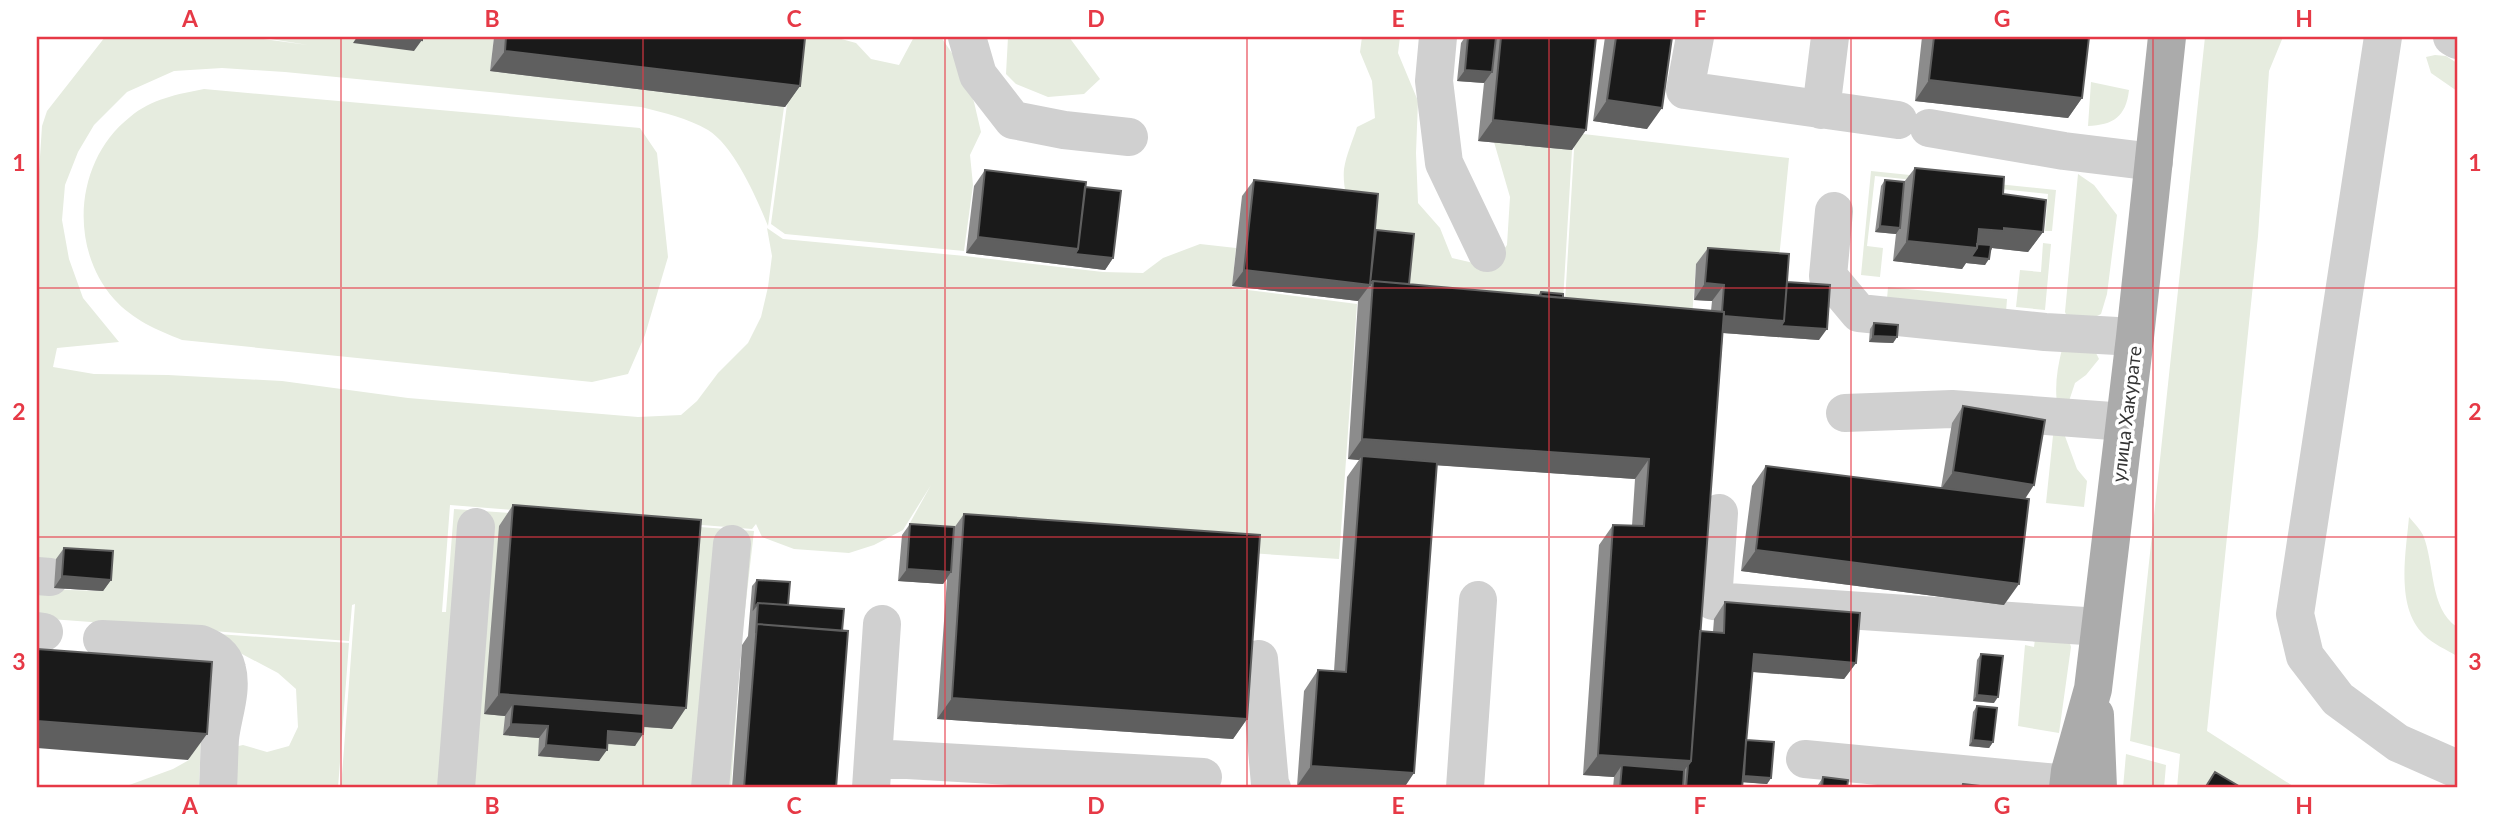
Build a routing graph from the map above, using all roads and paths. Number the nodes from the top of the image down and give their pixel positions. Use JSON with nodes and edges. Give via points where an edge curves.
{"nodes":[{"id":1,"x":967,"y":37,"type":"edge"},
{"id":2,"x":1438,"y":37,"type":"edge"},
{"id":3,"x":1695,"y":37,"type":"edge"},
{"id":4,"x":1830,"y":37,"type":"edge"},
{"id":5,"x":2167,"y":37,"type":"edge"},
{"id":6,"x":2383,"y":37,"type":"edge"},
{"id":7,"x":2452,"y":37,"type":"edge"},
{"id":8,"x":2457,"y":40,"type":"edge"},
{"id":9,"x":1821,"y":110,"type":"junction"},
{"id":10,"x":1129,"y":137,"type":"dead end"},
{"id":11,"x":2154,"y":162,"type":"junction"},
{"id":12,"x":1834,"y":211,"type":"dead end"},
{"id":13,"x":1487,"y":253,"type":"dead end"},
{"id":14,"x":2135,"y":337,"type":"junction"},
{"id":15,"x":1845,"y":413,"type":"dead end"},
{"id":16,"x":2125,"y":422,"type":"junction"},
{"id":17,"x":1719,"y":513,"type":"dead end"},
{"id":18,"x":476,"y":527,"type":"dead end"},
{"id":19,"x":732,"y":544,"type":"dead end"},
{"id":20,"x":1478,"y":600,"type":"dead end"},
{"id":21,"x":882,"y":624,"type":"dead end"},
{"id":22,"x":2100,"y":628,"type":"junction"},
{"id":23,"x":102,"y":639,"type":"dead end"},
{"id":24,"x":1259,"y":659,"type":"dead end"},
{"id":25,"x":1805,"y":759,"type":"dead end"},
{"id":26,"x":2457,"y":769,"type":"edge"},
{"id":27,"x":872,"y":773,"type":"edge"},
{"id":28,"x":1203,"y":777,"type":"dead end"},
{"id":29,"x":2078,"y":787,"type":"edge"},
{"id":30,"x":218,"y":788,"type":"edge"},
{"id":31,"x":456,"y":788,"type":"edge"},
{"id":32,"x":710,"y":788,"type":"edge"},
{"id":33,"x":1272,"y":788,"type":"edge"},
{"id":34,"x":1465,"y":788,"type":"edge"}],
"edges":[{"from":1,"to":10,"type":"lane","via":[[978,75],[1013,120]]},
{"from":2,"to":13,"type":"lane","via":[[1434,82],[1444,163]]},
{"from":3,"to":9,"type":"lane","via":[[1685,90]]},
{"from":4,"to":9,"type":"lane"},
{"from":5,"to":11,"type":"main road","name":"улица Хакурате"},
{"from":6,"to":26,"type":"lane","via":[[2295,614],[2305,656],[2339,699],[2398,743]]},
{"from":7,"to":8,"type":"lane"},
{"from":9,"to":11,"type":"lane"},
{"from":11,"to":14,"type":"main road","name":"улица Хакурате"},
{"from":12,"to":14,"type":"lane","via":[[1828,276],[1859,313]]},
{"from":14,"to":16,"type":"main road","name":"улица Хакурате"},
{"from":15,"to":16,"type":"lane","via":[[1952,409]]},
{"from":16,"to":22,"type":"main road","name":"улица Хакурате"},
{"from":17,"to":22,"type":"lane","via":[[1713,601]]},
{"from":18,"to":31,"type":"lane"},
{"from":19,"to":32,"type":"lane"},
{"from":20,"to":34,"type":"lane"},
{"from":21,"to":27,"type":"lane"},
{"from":22,"to":29,"type":"main road","name":"улица Хакурате"},
{"from":23,"to":30,"type":"lane","via":[[201,644],[222,657],[229,681]]},
{"from":24,"to":33,"type":"lane"},
{"from":25,"to":29,"type":"lane"},
{"from":27,"to":28,"type":"lane"}]}
